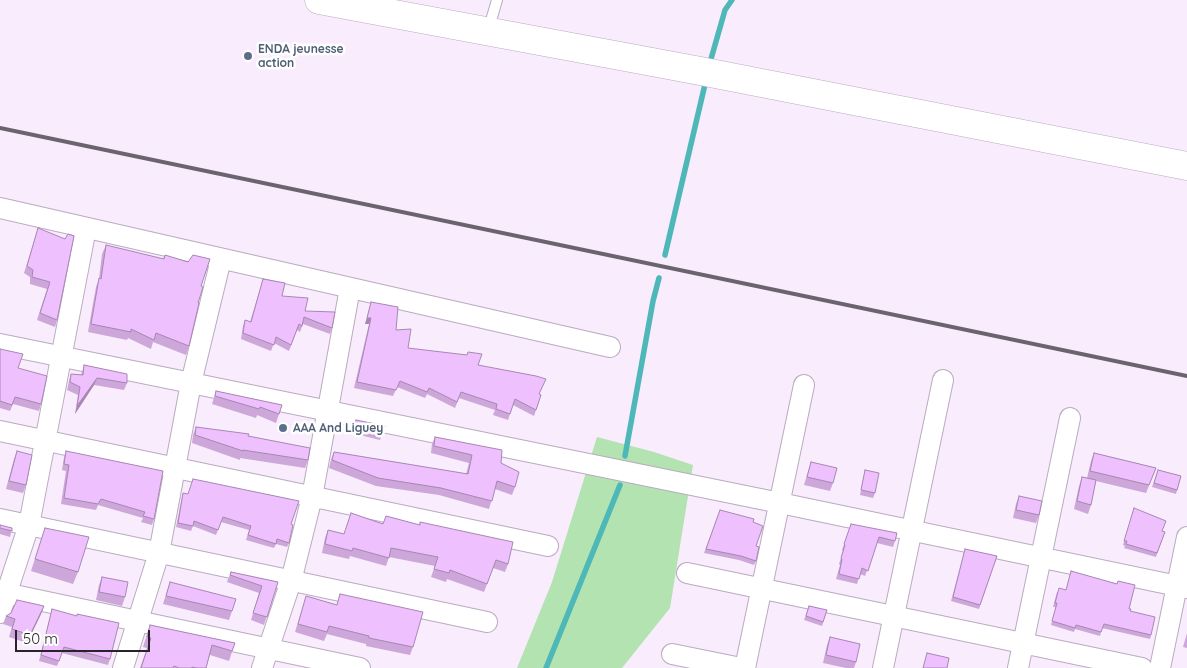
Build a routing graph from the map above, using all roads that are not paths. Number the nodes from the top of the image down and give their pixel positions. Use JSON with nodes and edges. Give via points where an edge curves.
{"nodes":[{"id":1,"x":319,"y":0,"type":"edge"},
{"id":2,"x":497,"y":0,"type":"edge"},
{"id":3,"x":488,"y":32,"type":"junction"},
{"id":4,"x":1182,"y":162,"type":"edge"},
{"id":5,"x":0,"y":208,"type":"edge"},
{"id":6,"x":86,"y":228,"type":"junction"},
{"id":7,"x":222,"y":258,"type":"junction"},
{"id":8,"x":350,"y":288,"type":"junction"},
{"id":9,"x":0,"y":344,"type":"edge"},
{"id":10,"x":610,"y":347,"type":"dead end"},
{"id":11,"x":62,"y":356,"type":"junction"},
{"id":12,"x":943,"y":380,"type":"dead end"},
{"id":13,"x":191,"y":382,"type":"junction"},
{"id":14,"x":804,"y":385,"type":"dead end"},
{"id":15,"x":327,"y":410,"type":"junction"},
{"id":16,"x":1070,"y":418,"type":"dead end"},
{"id":17,"x":0,"y":431,"type":"edge"},
{"id":18,"x":45,"y":441,"type":"junction"},
{"id":19,"x":175,"y":468,"type":"junction"},
{"id":20,"x":312,"y":497,"type":"junction"},
{"id":21,"x":780,"y":503,"type":"junction"},
{"id":22,"x":0,"y":519,"type":"edge"},
{"id":23,"x":29,"y":526,"type":"junction"},
{"id":24,"x":912,"y":530,"type":"junction"},
{"id":25,"x":1187,"y":538,"type":"edge"},
{"id":26,"x":548,"y":546,"type":"dead end"},
{"id":27,"x":159,"y":553,"type":"junction"},
{"id":28,"x":1041,"y":557,"type":"junction"},
{"id":29,"x":687,"y":573,"type":"dead end"},
{"id":30,"x":291,"y":581,"type":"junction"},
{"id":31,"x":1182,"y":587,"type":"edge"},
{"id":32,"x":762,"y":589,"type":"junction"},
{"id":33,"x":3,"y":593,"type":"edge"},
{"id":34,"x":0,"y":613,"type":"edge"},
{"id":35,"x":894,"y":616,"type":"junction"},
{"id":36,"x":137,"y":621,"type":"junction"},
{"id":37,"x":487,"y":622,"type":"dead end"},
{"id":38,"x":1023,"y":643,"type":"junction"},
{"id":39,"x":269,"y":649,"type":"junction"},
{"id":40,"x":672,"y":654,"type":"dead end"},
{"id":41,"x":123,"y":668,"type":"edge"},
{"id":42,"x":262,"y":668,"type":"edge"},
{"id":43,"x":360,"y":668,"type":"edge"},
{"id":44,"x":741,"y":668,"type":"edge"},
{"id":45,"x":745,"y":668,"type":"edge"},
{"id":46,"x":883,"y":668,"type":"edge"},
{"id":47,"x":1018,"y":668,"type":"edge"},
{"id":48,"x":1142,"y":668,"type":"edge"},
{"id":49,"x":1160,"y":668,"type":"edge"}],
"edges":[{"from":1,"to":3,"type":"highway"},
{"from":2,"to":3,"type":"lane"},
{"from":3,"to":4,"type":"highway"},
{"from":5,"to":6,"type":"street"},
{"from":6,"to":7,"type":"street"},
{"from":6,"to":11,"type":"street"},
{"from":7,"to":8,"type":"street"},
{"from":7,"to":13,"type":"street"},
{"from":8,"to":10,"type":"street"},
{"from":8,"to":15,"type":"street"},
{"from":9,"to":11,"type":"street"},
{"from":11,"to":13,"type":"street"},
{"from":11,"to":18,"type":"street"},
{"from":12,"to":24,"type":"street"},
{"from":13,"to":15,"type":"street"},
{"from":13,"to":19,"type":"street"},
{"from":14,"to":21,"type":"street"},
{"from":15,"to":20,"type":"street"},
{"from":15,"to":21,"type":"street"},
{"from":16,"to":28,"type":"street"},
{"from":17,"to":18,"type":"street"},
{"from":18,"to":19,"type":"street"},
{"from":18,"to":23,"type":"street"},
{"from":19,"to":20,"type":"street"},
{"from":19,"to":27,"type":"street"},
{"from":20,"to":26,"type":"street"},
{"from":20,"to":30,"type":"street"},
{"from":21,"to":24,"type":"street"},
{"from":21,"to":32,"type":"street"},
{"from":22,"to":23,"type":"street"},
{"from":23,"to":27,"type":"street"},
{"from":23,"to":33,"type":"street"},
{"from":24,"to":28,"type":"street"},
{"from":24,"to":35,"type":"street"},
{"from":25,"to":31,"type":"street"},
{"from":27,"to":30,"type":"street"},
{"from":27,"to":36,"type":"street"},
{"from":28,"to":31,"type":"street"},
{"from":28,"to":38,"type":"street"},
{"from":29,"to":32,"type":"street"},
{"from":30,"to":37,"type":"street"},
{"from":30,"to":39,"type":"street"},
{"from":31,"to":49,"type":"street"},
{"from":32,"to":35,"type":"street"},
{"from":32,"to":45,"type":"street"},
{"from":33,"to":34,"type":"street"},
{"from":33,"to":36,"type":"street"},
{"from":35,"to":38,"type":"street"},
{"from":35,"to":46,"type":"street"},
{"from":36,"to":39,"type":"street"},
{"from":36,"to":41,"type":"street"},
{"from":38,"to":47,"type":"street"},
{"from":38,"to":48,"type":"street"},
{"from":39,"to":42,"type":"street"},
{"from":39,"to":43,"type":"street"},
{"from":40,"to":44,"type":"street"}]}
